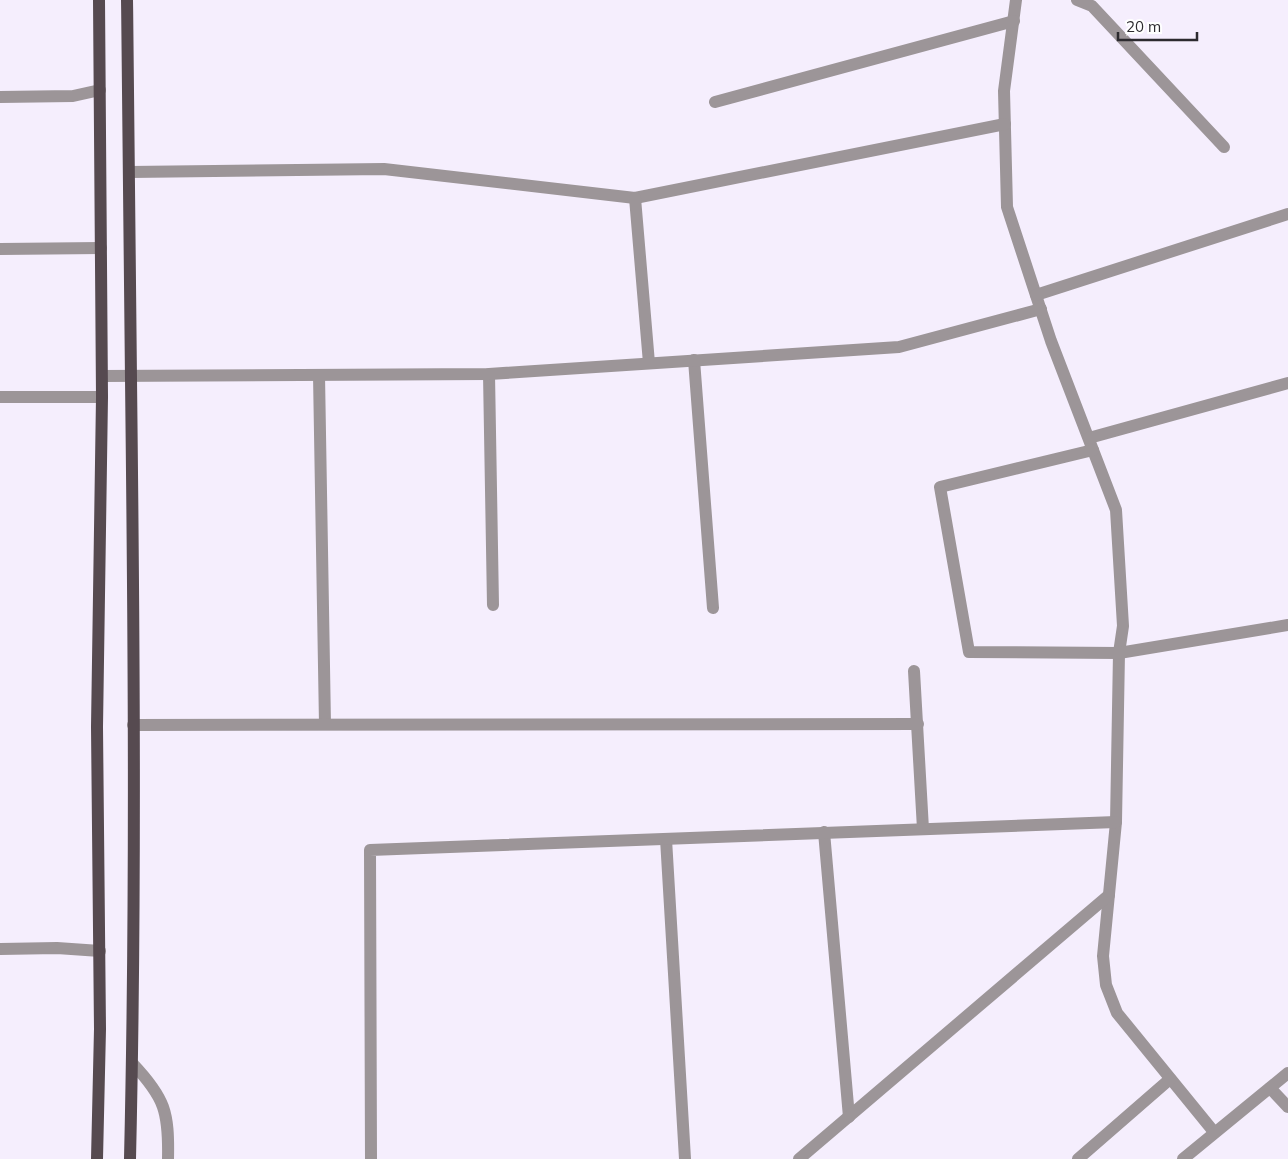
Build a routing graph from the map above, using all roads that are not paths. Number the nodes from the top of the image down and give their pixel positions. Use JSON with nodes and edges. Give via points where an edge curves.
{"nodes":[{"id":1,"x":99,"y":0,"type":"edge"},
{"id":2,"x":127,"y":0,"type":"edge"},
{"id":3,"x":1016,"y":0,"type":"edge"},
{"id":4,"x":1077,"y":0,"type":"edge"},
{"id":5,"x":1014,"y":21,"type":"junction"},
{"id":6,"x":100,"y":90,"type":"junction"},
{"id":7,"x":0,"y":97,"type":"edge"},
{"id":8,"x":716,"y":102,"type":"dead end"},
{"id":9,"x":1005,"y":124,"type":"junction"},
{"id":10,"x":1224,"y":147,"type":"dead end"},
{"id":11,"x":130,"y":172,"type":"junction"},
{"id":12,"x":635,"y":198,"type":"junction"},
{"id":13,"x":1288,"y":214,"type":"edge"},
{"id":14,"x":102,"y":248,"type":"junction"},
{"id":15,"x":0,"y":249,"type":"edge"},
{"id":16,"x":1036,"y":295,"type":"junction"},
{"id":17,"x":1041,"y":309,"type":"junction"},
{"id":18,"x":694,"y":360,"type":"junction"},
{"id":19,"x":649,"y":363,"type":"junction"},
{"id":20,"x":489,"y":374,"type":"junction"},
{"id":21,"x":131,"y":375,"type":"junction"},
{"id":22,"x":320,"y":375,"type":"junction"},
{"id":23,"x":102,"y":376,"type":"junction"},
{"id":24,"x":1288,"y":383,"type":"edge"},
{"id":25,"x":0,"y":397,"type":"edge"},
{"id":26,"x":102,"y":397,"type":"junction"},
{"id":27,"x":1091,"y":444,"type":"junction"},
{"id":28,"x":492,"y":605,"type":"dead end"},
{"id":29,"x":713,"y":608,"type":"dead end"},
{"id":30,"x":1288,"y":625,"type":"edge"},
{"id":31,"x":1119,"y":653,"type":"junction"},
{"id":32,"x":914,"y":671,"type":"dead end"},
{"id":33,"x":325,"y":724,"type":"junction"},
{"id":34,"x":918,"y":724,"type":"junction"},
{"id":35,"x":133,"y":725,"type":"junction"},
{"id":36,"x":1116,"y":822,"type":"junction"},
{"id":37,"x":923,"y":829,"type":"junction"},
{"id":38,"x":824,"y":832,"type":"junction"},
{"id":39,"x":666,"y":839,"type":"junction"},
{"id":40,"x":1109,"y":895,"type":"junction"},
{"id":41,"x":0,"y":950,"type":"edge"},
{"id":42,"x":100,"y":951,"type":"junction"},
{"id":43,"x":132,"y":1064,"type":"junction"},
{"id":44,"x":1288,"y":1073,"type":"edge"},
{"id":45,"x":1170,"y":1079,"type":"junction"},
{"id":46,"x":1270,"y":1088,"type":"junction"},
{"id":47,"x":1288,"y":1107,"type":"edge"},
{"id":48,"x":849,"y":1117,"type":"junction"},
{"id":49,"x":1214,"y":1132,"type":"junction"},
{"id":50,"x":97,"y":1159,"type":"edge"},
{"id":51,"x":130,"y":1159,"type":"edge"},
{"id":52,"x":168,"y":1159,"type":"edge"},
{"id":53,"x":371,"y":1159,"type":"edge"},
{"id":54,"x":685,"y":1159,"type":"edge"},
{"id":55,"x":799,"y":1159,"type":"edge"},
{"id":56,"x":1078,"y":1159,"type":"edge"},
{"id":57,"x":1183,"y":1159,"type":"edge"}],
"edges":[{"from":1,"to":6,"type":"main road"},
{"from":2,"to":11,"type":"main road"},
{"from":3,"to":5,"type":"street"},
{"from":4,"to":10,"type":"street","via":[[1092,6]]},
{"from":5,"to":8,"type":"street"},
{"from":5,"to":9,"type":"street","via":[[1004,91]]},
{"from":6,"to":7,"type":"street","via":[[73,96]]},
{"from":6,"to":14,"type":"main road"},
{"from":9,"to":12,"type":"street"},
{"from":9,"to":16,"type":"street","via":[[1007,207]]},
{"from":11,"to":12,"type":"street","via":[[384,169]]},
{"from":11,"to":21,"type":"main road"},
{"from":12,"to":19,"type":"street"},
{"from":13,"to":16,"type":"street"},
{"from":14,"to":15,"type":"street"},
{"from":14,"to":23,"type":"main road"},
{"from":16,"to":17,"type":"street"},
{"from":17,"to":18,"type":"street","via":[[899,347]]},
{"from":17,"to":27,"type":"street"},
{"from":18,"to":19,"type":"street"},
{"from":18,"to":29,"type":"street"},
{"from":19,"to":20,"type":"street"},
{"from":20,"to":22,"type":"street"},
{"from":20,"to":28,"type":"street"},
{"from":21,"to":22,"type":"street"},
{"from":21,"to":23,"type":"street"},
{"from":21,"to":35,"type":"main road"},
{"from":22,"to":33,"type":"street"},
{"from":23,"to":26,"type":"main road"},
{"from":24,"to":27,"type":"street"},
{"from":25,"to":26,"type":"street"},
{"from":26,"to":42,"type":"main road","via":[[97,727]]},
{"from":27,"to":31,"type":"street","via":[[1116,510],[1122,626]]},
{"from":27,"to":31,"type":"street","via":[[940,487],[969,652]]},
{"from":30,"to":31,"type":"street"},
{"from":31,"to":36,"type":"street"},
{"from":32,"to":34,"type":"street"},
{"from":33,"to":34,"type":"street"},
{"from":33,"to":35,"type":"street"},
{"from":34,"to":37,"type":"street"},
{"from":35,"to":43,"type":"main road"},
{"from":36,"to":37,"type":"street"},
{"from":36,"to":40,"type":"street"},
{"from":37,"to":38,"type":"street"},
{"from":38,"to":39,"type":"street"},
{"from":38,"to":48,"type":"street"},
{"from":39,"to":53,"type":"street","via":[[370,850]]},
{"from":39,"to":54,"type":"street"},
{"from":40,"to":45,"type":"street","via":[[1103,956],[1106,985],[1117,1013]]},
{"from":40,"to":48,"type":"street"},
{"from":41,"to":42,"type":"street","via":[[57,948]]},
{"from":42,"to":50,"type":"main road"},
{"from":43,"to":51,"type":"main road"},
{"from":43,"to":52,"type":"street","via":[[150,1083],[163,1105],[168,1128]]},
{"from":44,"to":46,"type":"street"},
{"from":45,"to":49,"type":"street"},
{"from":45,"to":56,"type":"street"},
{"from":46,"to":47,"type":"street"},
{"from":46,"to":49,"type":"street"},
{"from":48,"to":55,"type":"street"},
{"from":49,"to":57,"type":"street"}]}
